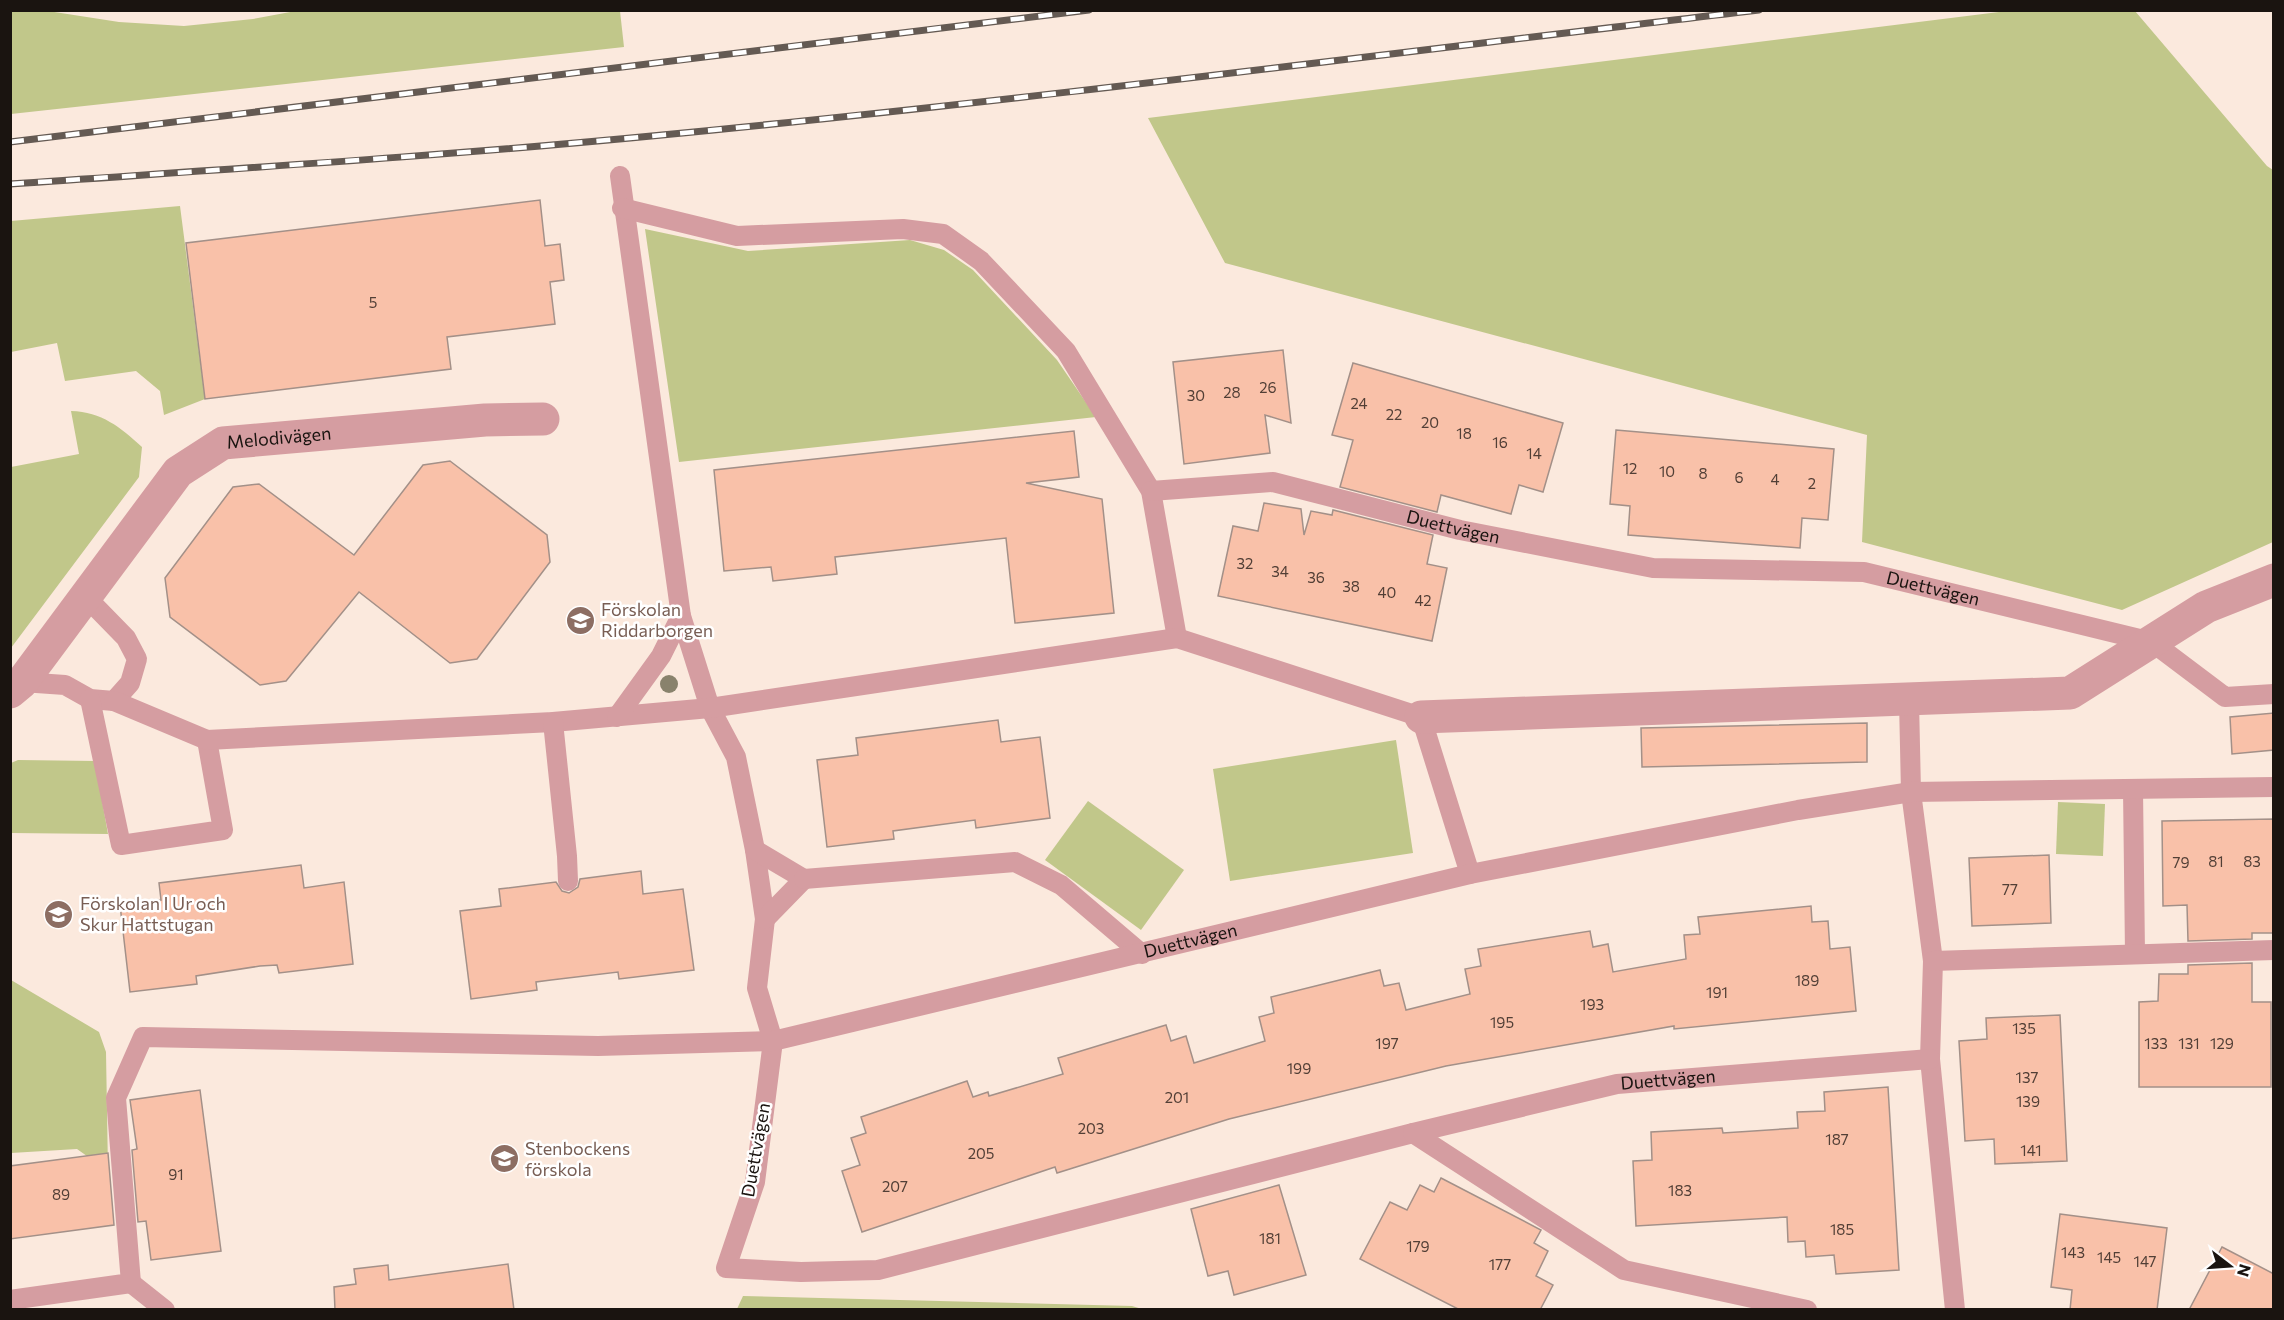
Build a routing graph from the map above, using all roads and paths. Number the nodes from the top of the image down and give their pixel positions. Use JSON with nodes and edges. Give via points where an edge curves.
{"nodes":[{"id":1,"x":620,"y":176,"type":"dead end"},
{"id":2,"x":622,"y":208,"type":"junction"},
{"id":3,"x":543,"y":419,"type":"dead end"},
{"id":4,"x":1151,"y":491,"type":"junction"},
{"id":5,"x":2274,"y":580,"type":"edge"},
{"id":6,"x":86,"y":597,"type":"junction"},
{"id":7,"x":681,"y":616,"type":"junction"},
{"id":8,"x":1177,"y":638,"type":"junction"},
{"id":9,"x":2152,"y":642,"type":"junction"},
{"id":10,"x":16,"y":687,"type":"edge"},
{"id":11,"x":2274,"y":694,"type":"edge"},
{"id":12,"x":90,"y":699,"type":"junction"},
{"id":13,"x":114,"y":701,"type":"junction"},
{"id":14,"x":1909,"y":701,"type":"junction"},
{"id":15,"x":710,"y":708,"type":"junction"},
{"id":16,"x":618,"y":717,"type":"junction"},
{"id":17,"x":1421,"y":717,"type":"junction"},
{"id":18,"x":553,"y":722,"type":"junction"},
{"id":19,"x":207,"y":740,"type":"junction"},
{"id":20,"x":2274,"y":787,"type":"edge"},
{"id":21,"x":2133,"y":789,"type":"junction"},
{"id":22,"x":1911,"y":792,"type":"junction"},
{"id":23,"x":755,"y":850,"type":"junction"},
{"id":24,"x":1470,"y":874,"type":"junction"},
{"id":25,"x":804,"y":879,"type":"junction"},
{"id":26,"x":568,"y":880,"type":"dead end"},
{"id":27,"x":765,"y":919,"type":"junction"},
{"id":28,"x":2274,"y":950,"type":"edge"},
{"id":29,"x":1143,"y":954,"type":"junction"},
{"id":30,"x":2135,"y":954,"type":"junction"},
{"id":31,"x":1933,"y":961,"type":"junction"},
{"id":32,"x":773,"y":1041,"type":"junction"},
{"id":33,"x":1930,"y":1059,"type":"junction"},
{"id":34,"x":1413,"y":1133,"type":"junction"},
{"id":35,"x":131,"y":1283,"type":"junction"},
{"id":36,"x":10,"y":1300,"type":"edge"},
{"id":37,"x":165,"y":1310,"type":"edge"},
{"id":38,"x":1807,"y":1310,"type":"edge"},
{"id":39,"x":1955,"y":1310,"type":"edge"}],
"edges":[{"from":1,"to":2,"type":"lane"},
{"from":2,"to":4,"type":"lane","via":[[737,236],[903,229],[943,234],[981,261],[1065,351]]},
{"from":2,"to":7,"type":"lane"},
{"from":3,"to":6,"type":"street","name":"Melodivägen","via":[[473,421],[223,443],[178,472]]},
{"from":4,"to":8,"type":"lane"},
{"from":4,"to":9,"type":"lane","name":"Duettvägen","via":[[1273,482],[1460,530],[1653,568],[1864,572]]},
{"from":5,"to":9,"type":"street","via":[[2206,607]]},
{"from":6,"to":10,"type":"street","name":"Melodivägen"},
{"from":6,"to":13,"type":"lane","via":[[126,638],[137,659],[130,683]]},
{"from":7,"to":15,"type":"lane"},
{"from":7,"to":16,"type":"lane","via":[[661,656]]},
{"from":8,"to":15,"type":"lane","name":"Melodivägen"},
{"from":8,"to":17,"type":"lane"},
{"from":9,"to":11,"type":"lane","name":"Duettvägen","via":[[2224,697]]},
{"from":9,"to":14,"type":"street","via":[[2070,693]]},
{"from":10,"to":12,"type":"lane","name":"Melodivägen","via":[[65,685]]},
{"from":12,"to":13,"type":"lane","name":"Melodivägen"},
{"from":12,"to":19,"type":"lane","via":[[121,845],[223,830]]},
{"from":13,"to":19,"type":"lane","name":"Melodivägen"},
{"from":14,"to":17,"type":"street"},
{"from":14,"to":22,"type":"lane"},
{"from":15,"to":16,"type":"lane","name":"Melodivägen"},
{"from":15,"to":23,"type":"lane","via":[[736,757]]},
{"from":16,"to":18,"type":"lane","name":"Melodivägen"},
{"from":17,"to":24,"type":"lane"},
{"from":18,"to":19,"type":"lane","name":"Melodivägen"},
{"from":18,"to":26,"type":"lane"},
{"from":20,"to":21,"type":"lane","name":"Duettvägen"},
{"from":21,"to":22,"type":"lane","name":"Duettvägen"},
{"from":21,"to":30,"type":"lane"},
{"from":22,"to":24,"type":"lane","name":"Duettvägen"},
{"from":22,"to":31,"type":"lane"},
{"from":23,"to":25,"type":"lane"},
{"from":23,"to":27,"type":"lane"},
{"from":24,"to":29,"type":"lane","name":"Duettvägen"},
{"from":25,"to":27,"type":"lane"},
{"from":25,"to":29,"type":"lane","via":[[1015,862],[1061,885]]},
{"from":27,"to":32,"type":"lane","via":[[757,988]]},
{"from":28,"to":30,"type":"lane"},
{"from":29,"to":32,"type":"lane","name":"Duettvägen"},
{"from":30,"to":31,"type":"lane"},
{"from":31,"to":33,"type":"lane"},
{"from":32,"to":34,"type":"lane","name":"Duettvägen","via":[[755,1182],[726,1268],[801,1272],[878,1270]]},
{"from":32,"to":35,"type":"lane","via":[[598,1046],[143,1037],[116,1098]]},
{"from":33,"to":34,"type":"lane","name":"Duettvägen","via":[[1617,1084]]},
{"from":33,"to":39,"type":"lane"},
{"from":34,"to":38,"type":"lane","via":[[1624,1270]]},
{"from":35,"to":36,"type":"lane"},
{"from":35,"to":37,"type":"lane"}]}
